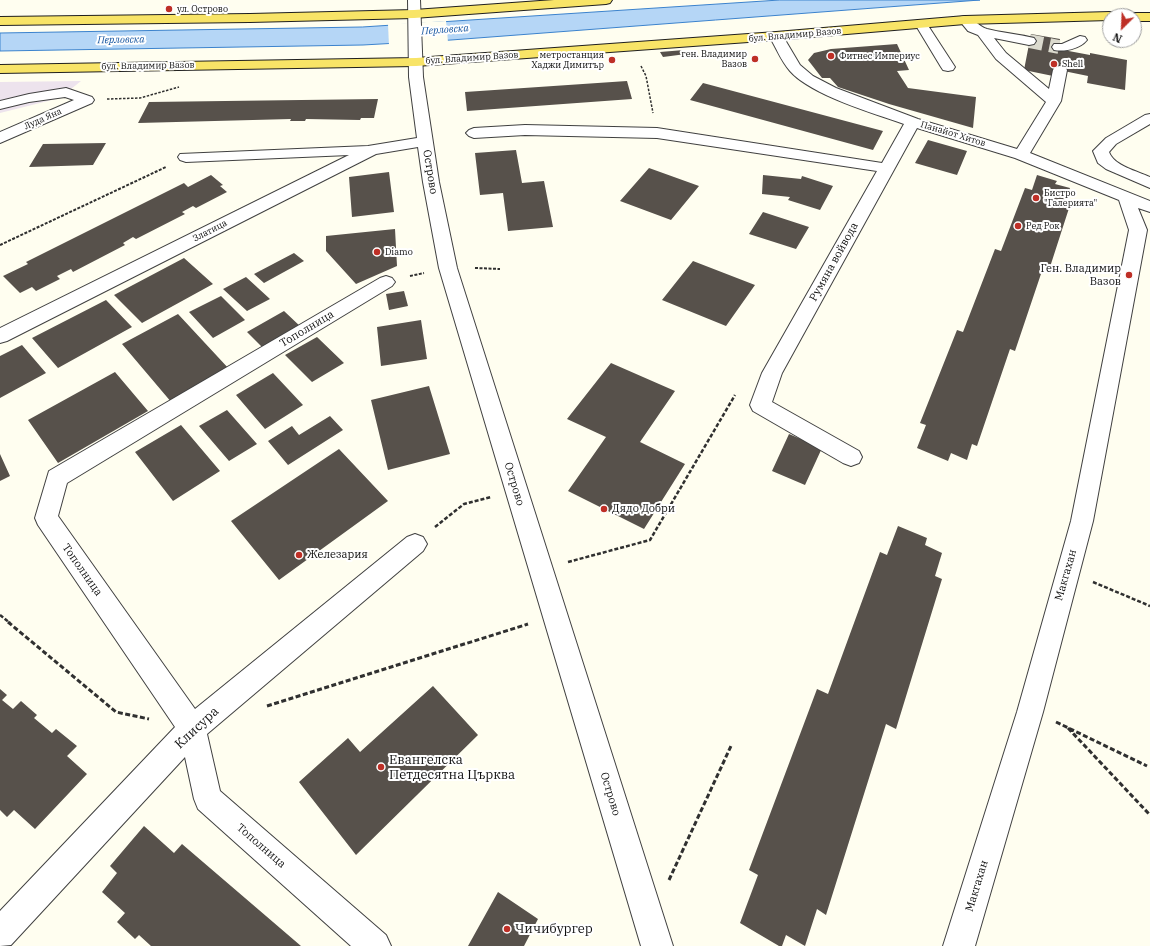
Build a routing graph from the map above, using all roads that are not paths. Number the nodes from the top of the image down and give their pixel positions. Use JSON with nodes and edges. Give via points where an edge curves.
{"nodes":[{"id":1,"x":414,"y":0,"type":"edge"},
{"id":2,"x":606,"y":0,"type":"edge"},
{"id":3,"x":558,"y":2,"type":"edge"},
{"id":4,"x":1102,"y":16,"type":"edge"},
{"id":5,"x":415,"y":18,"type":"junction"},
{"id":6,"x":965,"y":20,"type":"junction"},
{"id":7,"x":0,"y":21,"type":"edge"},
{"id":8,"x":921,"y":24,"type":"junction"},
{"id":9,"x":983,"y":32,"type":"junction"},
{"id":10,"x":776,"y":36,"type":"junction"},
{"id":11,"x":1080,"y":40,"type":"dead end"},
{"id":12,"x":1029,"y":41,"type":"tunnel mouth"},
{"id":13,"x":1062,"y":48,"type":"tunnel mouth"},
{"id":14,"x":416,"y":62,"type":"junction"},
{"id":15,"x":948,"y":67,"type":"dead end"},
{"id":16,"x":0,"y":69,"type":"edge"},
{"id":17,"x":1060,"y":70,"type":"dead end"},
{"id":18,"x":1054,"y":101,"type":"junction"},
{"id":19,"x":0,"y":105,"type":"edge"},
{"id":20,"x":1150,"y":118,"type":"edge"},
{"id":21,"x":913,"y":122,"type":"junction"},
{"id":22,"x":474,"y":133,"type":"dead end"},
{"id":23,"x":0,"y":138,"type":"edge"},
{"id":24,"x":425,"y":141,"type":"junction"},
{"id":25,"x":372,"y":150,"type":"junction"},
{"id":26,"x":1021,"y":155,"type":"junction"},
{"id":27,"x":186,"y":157,"type":"road end"},
{"id":28,"x":887,"y":168,"type":"junction"},
{"id":29,"x":1150,"y":183,"type":"edge"},
{"id":30,"x":1126,"y":198,"type":"junction"},
{"id":31,"x":1150,"y":207,"type":"edge"},
{"id":32,"x":386,"y":282,"type":"road end"},
{"id":33,"x":0,"y":336,"type":"edge"},
{"id":34,"x":851,"y":457,"type":"dead end"},
{"id":35,"x":415,"y":544,"type":"road end"},
{"id":36,"x":192,"y":729,"type":"junction"},
{"id":37,"x":0,"y":934,"type":"edge"},
{"id":38,"x":653,"y":934,"type":"edge"},
{"id":39,"x":375,"y":946,"type":"edge"},
{"id":40,"x":959,"y":946,"type":"edge"}],
"edges":[{"from":1,"to":5,"type":"street","name":"Острово"},
{"from":2,"to":3,"type":"main road"},
{"from":3,"to":5,"type":"main road"},
{"from":4,"to":6,"type":"main road","name":"бул. Владимир Вазов"},
{"from":5,"to":7,"type":"main road"},
{"from":5,"to":14,"type":"street","name":"Острово"},
{"from":6,"to":8,"type":"main road","name":"бул. Владимир Вазов"},
{"from":6,"to":9,"type":"street","via":[[973,28]]},
{"from":8,"to":10,"type":"main road","name":"бул. Владимир Вазов"},
{"from":8,"to":15,"type":"street"},
{"from":9,"to":12,"type":"street"},
{"from":9,"to":18,"type":"street","via":[[1001,56]]},
{"from":10,"to":14,"type":"main road","name":"бул. Владимир Вазов"},
{"from":10,"to":21,"type":"street","name":"Панайот Хитов","via":[[795,68],[808,79],[857,102]]},
{"from":11,"to":13,"type":"street"},
{"from":14,"to":16,"type":"main road","name":"бул. Владимир Вазов"},
{"from":14,"to":24,"type":"street","name":"Острово"},
{"from":17,"to":18,"type":"street"},
{"from":18,"to":26,"type":"street"},
{"from":19,"to":23,"type":"street","name":"Луда Яна","via":[[66,92],[87,100]]},
{"from":20,"to":29,"type":"street","via":[[1111,141],[1101,151],[1104,160],[1112,166]]},
{"from":21,"to":26,"type":"street","name":"Панайот Хитов"},
{"from":21,"to":28,"type":"street","name":"Румяна войвода"},
{"from":22,"to":28,"type":"street","via":[[525,130],[657,133]]},
{"from":24,"to":25,"type":"street","name":"Златица"},
{"from":24,"to":38,"type":"street","name":"Острово","via":[[448,268]]},
{"from":25,"to":27,"type":"street"},
{"from":25,"to":33,"type":"street","name":"Златица"},
{"from":26,"to":30,"type":"street","name":"Панайот Хитов"},
{"from":28,"to":34,"type":"street","name":"Румяна войвода","via":[[772,373],[760,405]]},
{"from":30,"to":31,"type":"street","name":"Панайот Хитов"},
{"from":30,"to":40,"type":"street","name":"Макгахан","via":[[1138,230],[1082,521],[1030,712]]},
{"from":32,"to":36,"type":"street","name":"Тополница","via":[[57,478],[46,518]]},
{"from":35,"to":36,"type":"street","name":"Клисура"},
{"from":36,"to":37,"type":"street","name":"Клисура"},
{"from":36,"to":39,"type":"street","name":"Тополница","via":[[208,799]]}]}
